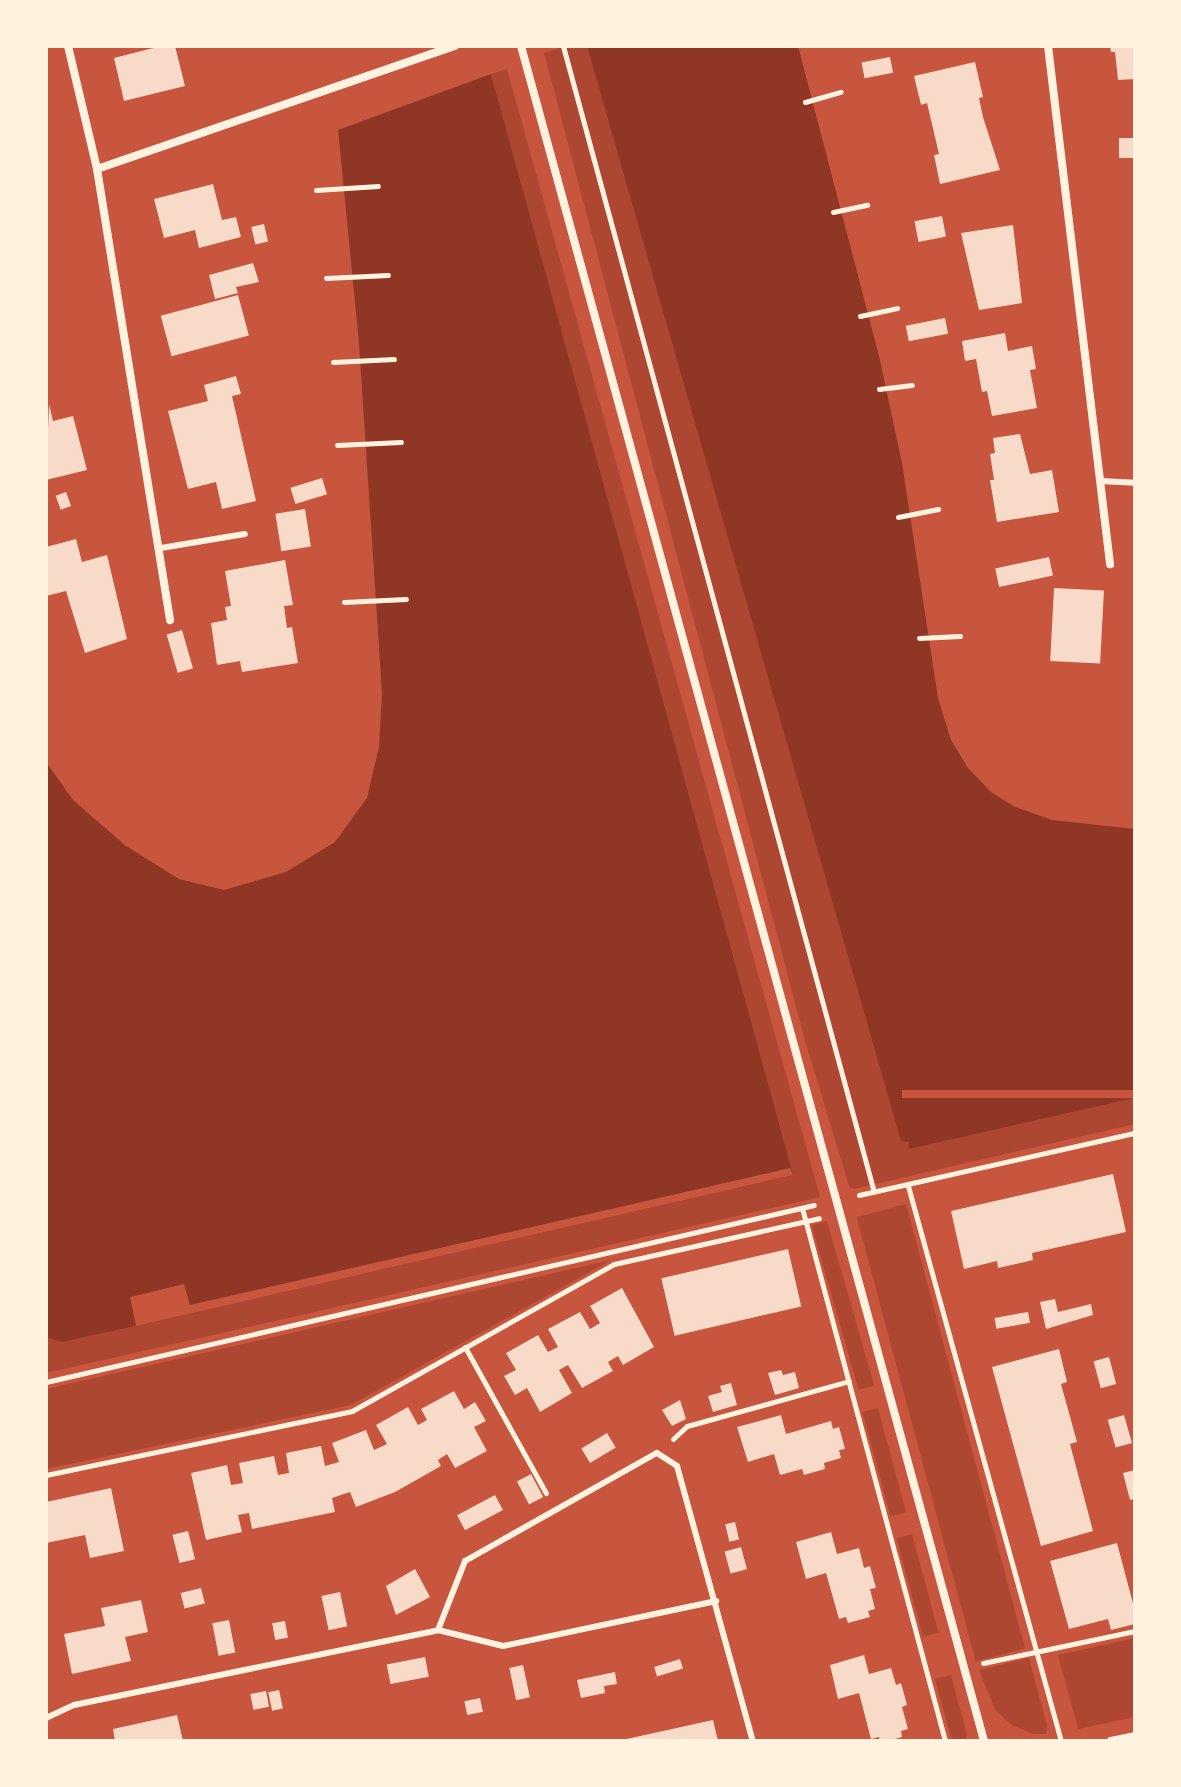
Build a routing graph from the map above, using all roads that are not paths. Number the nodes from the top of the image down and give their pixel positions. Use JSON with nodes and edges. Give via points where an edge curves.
{"nodes":[{"id":1,"x":68,"y":46,"type":"edge"},
{"id":2,"x":455,"y":46,"type":"edge"},
{"id":3,"x":521,"y":46,"type":"edge"},
{"id":4,"x":1048,"y":46,"type":"edge"},
{"id":5,"x":97,"y":169,"type":"junction"},
{"id":6,"x":1100,"y":481,"type":"junction"},
{"id":7,"x":1135,"y":483,"type":"edge"},
{"id":8,"x":245,"y":534,"type":"dead end"},
{"id":9,"x":161,"y":548,"type":"junction"},
{"id":10,"x":1110,"y":564,"type":"dead end"},
{"id":11,"x":170,"y":620,"type":"dead end"},
{"id":12,"x":716,"y":1601,"type":"junction"},
{"id":13,"x":438,"y":1630,"type":"junction"},
{"id":14,"x":46,"y":1718,"type":"edge"},
{"id":15,"x":1135,"y":1736,"type":"edge"},
{"id":16,"x":753,"y":1741,"type":"edge"},
{"id":17,"x":984,"y":1741,"type":"edge"},
{"id":18,"x":1111,"y":1741,"type":"edge"}],
"edges":[{"from":1,"to":5,"type":"street"},
{"from":2,"to":5,"type":"street"},
{"from":3,"to":17,"type":"street"},
{"from":4,"to":6,"type":"street"},
{"from":5,"to":9,"type":"street"},
{"from":6,"to":7,"type":"lane"},
{"from":6,"to":10,"type":"street"},
{"from":8,"to":9,"type":"lane"},
{"from":9,"to":11,"type":"street"},
{"from":12,"to":13,"type":"lane","via":[[503,1646]]},
{"from":12,"to":13,"type":"lane","via":[[677,1466],[657,1453],[465,1561]]},
{"from":12,"to":16,"type":"lane"},
{"from":13,"to":14,"type":"lane","via":[[74,1705]]},
{"from":15,"to":18,"type":"street"}]}
